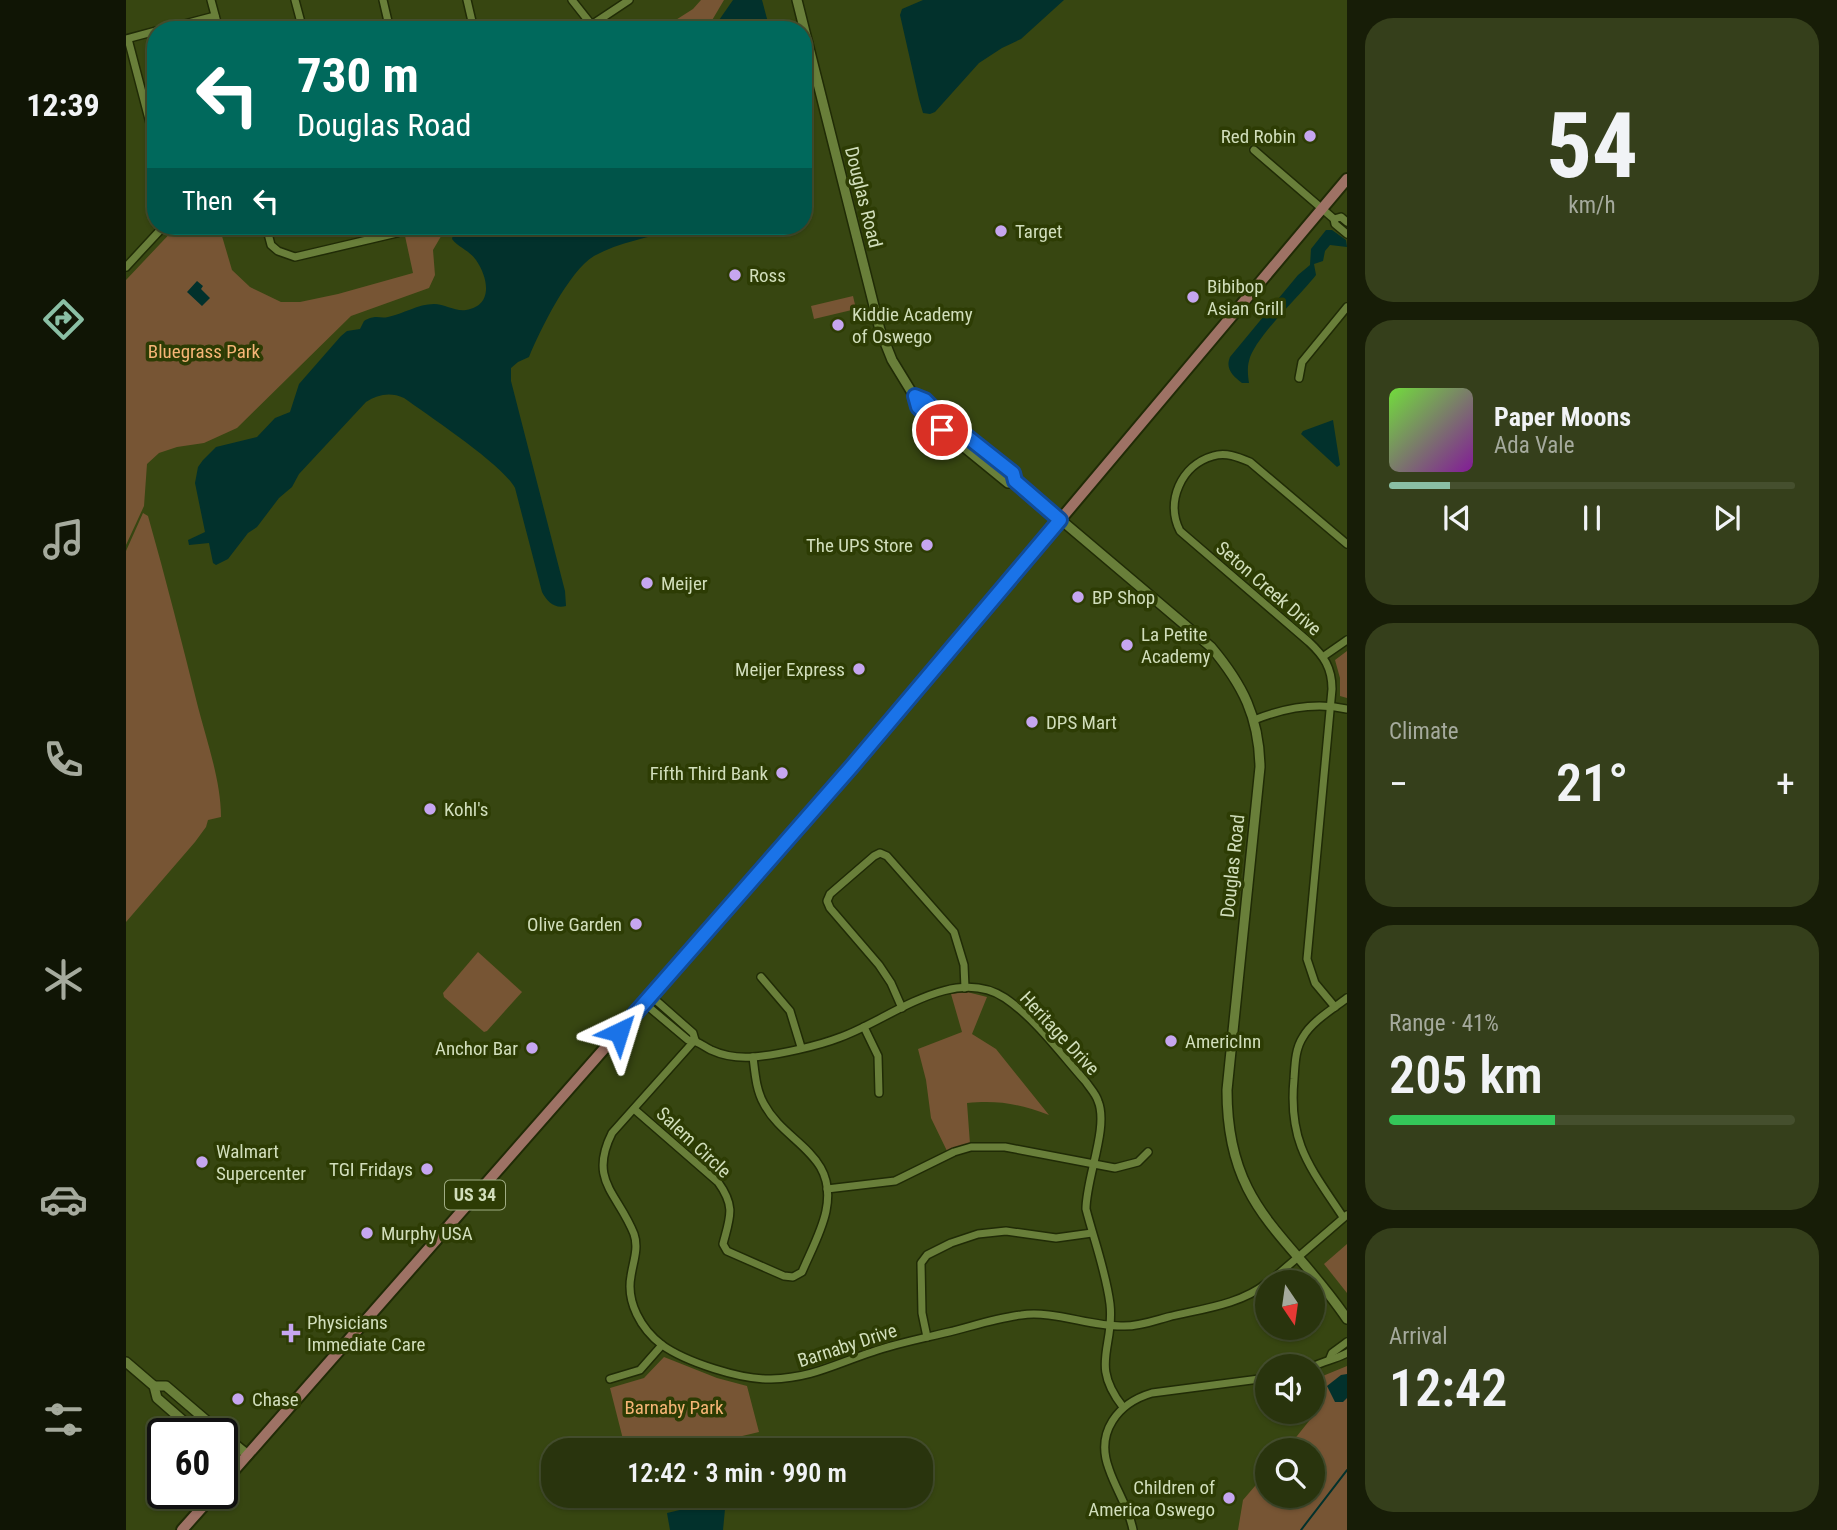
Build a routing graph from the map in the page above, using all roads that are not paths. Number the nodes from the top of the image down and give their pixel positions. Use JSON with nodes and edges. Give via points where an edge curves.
{"nodes":[{"id":1,"x":211,"y":0,"type":"edge"},
{"id":2,"x":295,"y":0,"type":"edge"},
{"id":3,"x":383,"y":0,"type":"edge"},
{"id":4,"x":467,"y":0,"type":"edge"},
{"id":5,"x":572,"y":0,"type":"edge"},
{"id":6,"x":629,"y":0,"type":"edge"},
{"id":7,"x":797,"y":0,"type":"edge"},
{"id":8,"x":215,"y":16,"type":"junction"},
{"id":9,"x":196,"y":21,"type":"edge"},
{"id":10,"x":216,"y":21,"type":"edge"},
{"id":11,"x":301,"y":21,"type":"edge"},
{"id":12,"x":388,"y":21,"type":"edge"},
{"id":13,"x":472,"y":21,"type":"edge"},
{"id":14,"x":584,"y":21,"type":"edge"},
{"id":15,"x":596,"y":21,"type":"edge"},
{"id":16,"x":802,"y":21,"type":"edge"},
{"id":17,"x":147,"y":33,"type":"edge"},
{"id":18,"x":127,"y":39,"type":"edge"},
{"id":19,"x":812,"y":60,"type":"edge"},
{"id":20,"x":147,"y":113,"type":"edge"},
{"id":21,"x":1254,"y":150,"type":"dead end"},
{"id":22,"x":1347,"y":179,"type":"edge"},
{"id":23,"x":1322,"y":208,"type":"junction"},
{"id":24,"x":1334,"y":219,"type":"junction"},
{"id":25,"x":1347,"y":222,"type":"edge"},
{"id":26,"x":1347,"y":234,"type":"edge"},
{"id":27,"x":156,"y":235,"type":"edge"},
{"id":28,"x":268,"y":235,"type":"edge"},
{"id":29,"x":388,"y":235,"type":"edge"},
{"id":30,"x":126,"y":267,"type":"edge"},
{"id":31,"x":1347,"y":307,"type":"edge"},
{"id":32,"x":1299,"y":378,"type":"dead end"},
{"id":33,"x":1060,"y":520,"type":"junction"},
{"id":34,"x":1347,"y":544,"type":"edge"},
{"id":35,"x":1347,"y":640,"type":"edge"},
{"id":36,"x":1324,"y":656,"type":"junction"},
{"id":37,"x":1330,"y":707,"type":"junction"},
{"id":38,"x":1347,"y":709,"type":"edge"},
{"id":39,"x":1254,"y":720,"type":"junction"},
{"id":40,"x":761,"y":976,"type":"dead end"},
{"id":41,"x":965,"y":988,"type":"junction"},
{"id":42,"x":1347,"y":998,"type":"edge"},
{"id":43,"x":647,"y":999,"type":"junction"},
{"id":44,"x":1335,"y":1007,"type":"junction"},
{"id":45,"x":902,"y":1008,"type":"junction"},
{"id":46,"x":864,"y":1027,"type":"junction"},
{"id":47,"x":695,"y":1040,"type":"junction"},
{"id":48,"x":801,"y":1047,"type":"junction"},
{"id":49,"x":753,"y":1057,"type":"junction"},
{"id":50,"x":878,"y":1093,"type":"dead end"},
{"id":51,"x":634,"y":1109,"type":"junction"},
{"id":52,"x":1148,"y":1152,"type":"dead end"},
{"id":53,"x":1093,"y":1165,"type":"junction"},
{"id":54,"x":827,"y":1189,"type":"junction"},
{"id":55,"x":1345,"y":1216,"type":"edge"},
{"id":56,"x":1092,"y":1233,"type":"junction"},
{"id":57,"x":1297,"y":1257,"type":"junction"},
{"id":58,"x":1282,"y":1270,"type":"edge"},
{"id":59,"x":1255,"y":1290,"type":"edge"},
{"id":60,"x":1347,"y":1319,"type":"edge"},
{"id":61,"x":1110,"y":1325,"type":"junction"},
{"id":62,"x":927,"y":1337,"type":"junction"},
{"id":63,"x":1347,"y":1342,"type":"edge"},
{"id":64,"x":662,"y":1345,"type":"junction"},
{"id":65,"x":1347,"y":1353,"type":"edge"},
{"id":66,"x":1330,"y":1359,"type":"junction"},
{"id":67,"x":1325,"y":1361,"type":"edge"},
{"id":68,"x":126,"y":1362,"type":"edge"},
{"id":69,"x":610,"y":1379,"type":"dead end"},
{"id":70,"x":1255,"y":1380,"type":"edge"},
{"id":71,"x":154,"y":1386,"type":"junction"},
{"id":72,"x":1123,"y":1407,"type":"junction"},
{"id":73,"x":180,"y":1418,"type":"edge"},
{"id":74,"x":203,"y":1418,"type":"edge"},
{"id":75,"x":238,"y":1447,"type":"edge"},
{"id":76,"x":247,"y":1455,"type":"junction"},
{"id":77,"x":238,"y":1466,"type":"edge"},
{"id":78,"x":201,"y":1509,"type":"edge"},
{"id":79,"x":182,"y":1530,"type":"edge"},
{"id":80,"x":1133,"y":1530,"type":"edge"}],
"edges":[{"from":1,"to":8,"type":"street"},
{"from":2,"to":11,"type":"street"},
{"from":3,"to":12,"type":"street"},
{"from":4,"to":13,"type":"street"},
{"from":5,"to":14,"type":"street"},
{"from":6,"to":15,"type":"street"},
{"from":7,"to":16,"type":"street","name":"Douglas Road"},
{"from":8,"to":9,"type":"street"},
{"from":8,"to":10,"type":"street"},
{"from":17,"to":18,"type":"street"},
{"from":18,"to":20,"type":"street"},
{"from":19,"to":33,"type":"street","name":"Douglas Road","via":[[880,330],[892,360],[915,396],[1013,473],[1015,481]]},
{"from":21,"to":23,"type":"street"},
{"from":22,"to":23,"type":"main road","number":"US 34"},
{"from":23,"to":24,"type":"street"},
{"from":23,"to":33,"type":"main road","number":"US 34"},
{"from":24,"to":25,"type":"street","via":[[1341,217]]},
{"from":24,"to":26,"type":"street"},
{"from":27,"to":30,"type":"street"},
{"from":28,"to":29,"type":"street","via":[[278,251],[295,257]]},
{"from":31,"to":32,"type":"street","via":[[1302,362]]},
{"from":33,"to":39,"type":"street","name":"Douglas Road","via":[[1211,647],[1240,685]]},
{"from":33,"to":43,"type":"main road","number":"US 34"},
{"from":34,"to":36,"type":"street","name":"Seton Creek Drive","via":[[1250,462],[1238,457],[1203,460],[1176,493],[1172,510],[1186,537]]},
{"from":35,"to":36,"type":"street"},
{"from":36,"to":37,"type":"street","name":"Seton Creek Drive","via":[[1332,679]]},
{"from":37,"to":38,"type":"street"},
{"from":37,"to":39,"type":"street","via":[[1284,709]]},
{"from":37,"to":44,"type":"street","name":"Seton Creek Drive","via":[[1307,960],[1315,983]]},
{"from":39,"to":57,"type":"street","name":"Douglas Road","via":[[1259,778],[1227,1123],[1248,1193]]},
{"from":40,"to":48,"type":"street","via":[[790,1011]]},
{"from":41,"to":45,"type":"street","name":"Heritage Drive","via":[[944,989]]},
{"from":41,"to":45,"type":"street","via":[[954,932],[880,853],[827,901],[879,965]]},
{"from":41,"to":53,"type":"street","name":"Heritage Drive","via":[[999,995],[1022,1011],[1095,1095],[1101,1115]]},
{"from":42,"to":44,"type":"street"},
{"from":43,"to":47,"type":"street","name":"Heritage Drive","via":[[693,1033]]},
{"from":43,"to":76,"type":"main road","number":"US 34"},
{"from":44,"to":55,"type":"street","via":[[1299,1044],[1292,1109],[1302,1153]]},
{"from":45,"to":46,"type":"street","name":"Heritage Drive"},
{"from":46,"to":48,"type":"street","name":"Heritage Drive"},
{"from":46,"to":50,"type":"street","via":[[878,1056]]},
{"from":47,"to":49,"type":"street","name":"Heritage Drive","via":[[731,1057]]},
{"from":47,"to":51,"type":"street","name":"Barnaby Drive"},
{"from":48,"to":49,"type":"street","name":"Heritage Drive"},
{"from":49,"to":54,"type":"street","via":[[764,1105],[816,1158]]},
{"from":51,"to":54,"type":"street","name":"Salem Circle","via":[[726,1193],[731,1207],[723,1244],[727,1251],[778,1273],[793,1277],[802,1272],[825,1213]]},
{"from":51,"to":64,"type":"street","name":"Barnaby Drive","via":[[612,1132],[602,1167],[634,1234],[630,1278],[635,1312],[646,1331]]},
{"from":52,"to":53,"type":"street","via":[[1127,1166]]},
{"from":53,"to":54,"type":"street","via":[[1005,1147],[971,1147],[895,1181]]},
{"from":53,"to":56,"type":"street","name":"Heritage Drive","via":[[1086,1201]]},
{"from":55,"to":57,"type":"street","name":"Barnaby Drive"},
{"from":56,"to":61,"type":"street","name":"Heritage Drive","via":[[1110,1305]]},
{"from":56,"to":62,"type":"street","via":[[1056,1238],[1006,1231],[979,1234],[927,1255],[921,1263]]},
{"from":57,"to":58,"type":"street","name":"Barnaby Drive"},
{"from":57,"to":60,"type":"street","name":"Douglas Road"},
{"from":59,"to":61,"type":"street","name":"Barnaby Drive","via":[[1225,1303],[1135,1325]]},
{"from":61,"to":62,"type":"street","name":"Barnaby Drive","via":[[1025,1314]]},
{"from":61,"to":72,"type":"street","name":"Heritage Drive","via":[[1105,1372]]},
{"from":62,"to":64,"type":"street","name":"Barnaby Drive","via":[[808,1376],[767,1380],[725,1373]]},
{"from":63,"to":66,"type":"street"},
{"from":64,"to":69,"type":"street","via":[[640,1370]]},
{"from":65,"to":66,"type":"street"},
{"from":66,"to":67,"type":"street"},
{"from":68,"to":71,"type":"street"},
{"from":70,"to":72,"type":"street","via":[[1152,1393]]},
{"from":71,"to":73,"type":"street","via":[[158,1398]]},
{"from":71,"to":74,"type":"street","via":[[166,1386]]},
{"from":72,"to":80,"type":"street","via":[[1108,1431],[1105,1453]]},
{"from":75,"to":76,"type":"street"},
{"from":76,"to":77,"type":"main road","number":"US 34"},
{"from":78,"to":79,"type":"main road"}]}
